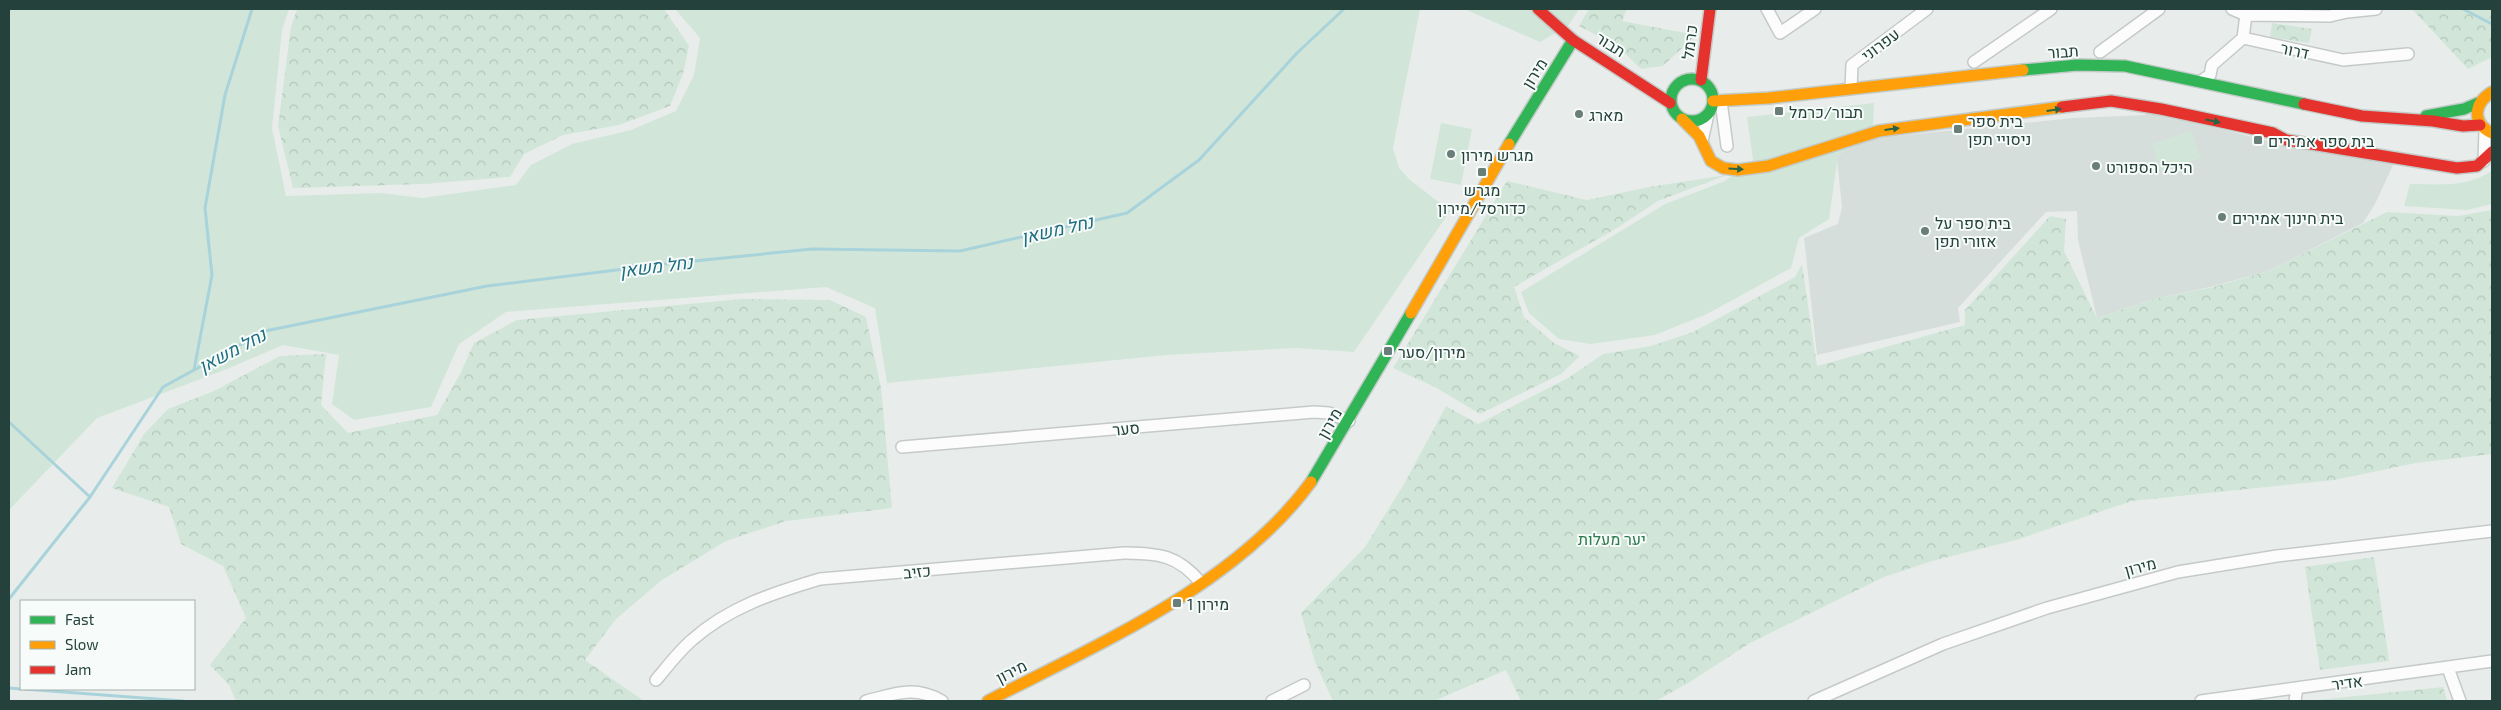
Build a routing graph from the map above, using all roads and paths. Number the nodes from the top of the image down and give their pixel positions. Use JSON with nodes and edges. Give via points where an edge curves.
{"nodes":[{"id":1,"x":1538,"y":9,"type":"edge"},
{"id":2,"x":1710,"y":9,"type":"edge"},
{"id":3,"x":1767,"y":9,"type":"edge"},
{"id":4,"x":1815,"y":9,"type":"edge"},
{"id":5,"x":1927,"y":9,"type":"edge"},
{"id":6,"x":2051,"y":9,"type":"edge"},
{"id":7,"x":2159,"y":9,"type":"edge"},
{"id":8,"x":2232,"y":9,"type":"edge"},
{"id":9,"x":2376,"y":9,"type":"edge"},
{"id":10,"x":2246,"y":15,"type":"junction"},
{"id":11,"x":2242,"y":38,"type":"junction"},
{"id":12,"x":1573,"y":40,"type":"junction"},
{"id":13,"x":2100,"y":52,"type":"dead end"},
{"id":14,"x":2408,"y":54,"type":"dead end"},
{"id":15,"x":1974,"y":62,"type":"dead end"},
{"id":16,"x":1701,"y":80,"type":"junction"},
{"id":17,"x":2201,"y":81,"type":"junction"},
{"id":18,"x":1850,"y":88,"type":"junction"},
{"id":19,"x":2492,"y":92,"type":"edge"},
{"id":20,"x":1717,"y":101,"type":"junction"},
{"id":21,"x":1670,"y":103,"type":"junction"},
{"id":22,"x":2478,"y":103,"type":"junction"},
{"id":23,"x":1708,"y":114,"type":"junction"},
{"id":24,"x":1682,"y":119,"type":"junction"},
{"id":25,"x":2413,"y":119,"type":"junction"},
{"id":26,"x":2486,"y":130,"type":"edge"},
{"id":27,"x":1702,"y":141,"type":"junction"},
{"id":28,"x":1727,"y":146,"type":"dead end"},
{"id":29,"x":2492,"y":152,"type":"edge"},
{"id":30,"x":2484,"y":161,"type":"junction"},
{"id":31,"x":1348,"y":421,"type":"junction"},
{"id":32,"x":902,"y":447,"type":"dead end"},
{"id":33,"x":2492,"y":531,"type":"edge"},
{"id":34,"x":1201,"y":583,"type":"junction"},
{"id":35,"x":2492,"y":661,"type":"edge"},
{"id":36,"x":2448,"y":668,"type":"junction"},
{"id":37,"x":656,"y":680,"type":"dead end"},
{"id":38,"x":1304,"y":685,"type":"dead end"},
{"id":39,"x":2297,"y":688,"type":"junction"},
{"id":40,"x":866,"y":701,"type":"edge"},
{"id":41,"x":942,"y":701,"type":"edge"},
{"id":42,"x":988,"y":701,"type":"edge"},
{"id":43,"x":1272,"y":701,"type":"edge"},
{"id":44,"x":1814,"y":701,"type":"edge"},
{"id":45,"x":2201,"y":701,"type":"edge"},
{"id":46,"x":2295,"y":701,"type":"edge"},
{"id":47,"x":2460,"y":701,"type":"edge"}],
"edges":[{"from":1,"to":12,"type":"street","name":"תבור"},
{"from":2,"to":16,"type":"street","name":"כרמל"},
{"from":3,"to":4,"type":"street","via":[[1780,33]]},
{"from":5,"to":18,"type":"street","name":"עפרוני","via":[[1852,65]]},
{"from":6,"to":15,"type":"street"},
{"from":7,"to":13,"type":"street"},
{"from":8,"to":10,"type":"street"},
{"from":9,"to":10,"type":"street","via":[[2330,16]]},
{"from":10,"to":11,"type":"street"},
{"from":11,"to":14,"type":"street","name":"דרור","via":[[2343,60]]},
{"from":11,"to":17,"type":"street","via":[[2212,65],[2210,75]]},
{"from":12,"to":21,"type":"street","name":"תבור"},
{"from":12,"to":31,"type":"street","name":"מירון"},
{"from":16,"to":20,"type":"street"},
{"from":16,"to":21,"type":"street","via":[[1688,79],[1676,85]]},
{"from":17,"to":18,"type":"street","name":"תבור","via":[[2124,66],[2077,65]]},
{"from":17,"to":25,"type":"street","name":"תבור","via":[[2362,116]]},
{"from":18,"to":20,"type":"street","name":"תבור"},
{"from":19,"to":22,"type":"street","name":"תבור"},
{"from":20,"to":23,"type":"street"},
{"from":20,"to":28,"type":"street"},
{"from":21,"to":24,"type":"street"},
{"from":22,"to":25,"type":"street","name":"תבור"},
{"from":22,"to":26,"type":"street","via":[[2476,114]]},
{"from":23,"to":24,"type":"street","via":[[1696,121]]},
{"from":23,"to":27,"type":"street"},
{"from":24,"to":27,"type":"street"},
{"from":25,"to":26,"type":"street","name":"תבור"},
{"from":26,"to":30,"type":"street"},
{"from":27,"to":30,"type":"street","one_way":true,"via":[[1711,161],[1721,167],[1750,169],[1879,131],[2111,101],[2273,133],[2286,140],[2471,170]]},
{"from":29,"to":30,"type":"street"},
{"from":31,"to":32,"type":"street","name":"סער","via":[[1329,413],[1314,412]]},
{"from":31,"to":34,"type":"street","name":"מירון","via":[[1321,469],[1296,503],[1262,537]]},
{"from":33,"to":44,"type":"street","name":"מירון","via":[[2277,556],[2178,572],[2047,608],[1943,644]]},
{"from":34,"to":37,"type":"street","name":"כזיב","via":[[1176,560],[1156,554],[820,579],[772,593],[732,611],[691,640]]},
{"from":34,"to":42,"type":"street","name":"מירון","via":[[1140,622]]},
{"from":35,"to":36,"type":"street","name":"אדיר"},
{"from":36,"to":39,"type":"street","name":"אדיר"},
{"from":36,"to":47,"type":"street"},
{"from":38,"to":43,"type":"street"},
{"from":39,"to":45,"type":"street","name":"אדיר"},
{"from":39,"to":46,"type":"street"},
{"from":40,"to":41,"type":"street","via":[[910,690],[928,693]]}]}
